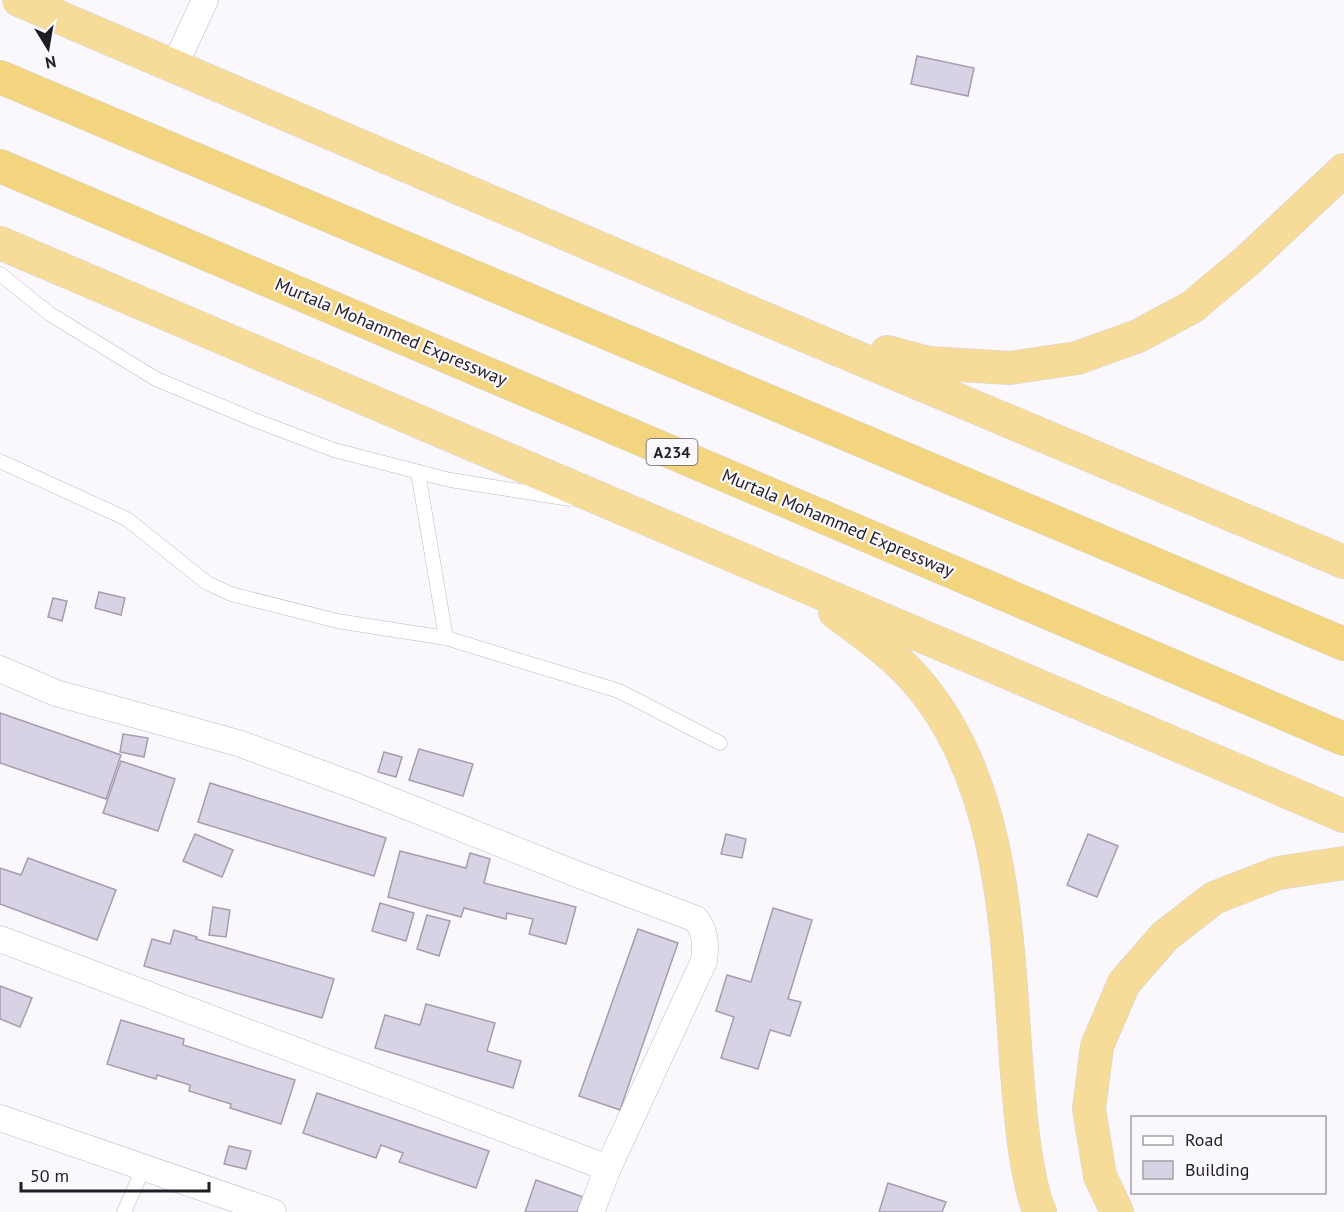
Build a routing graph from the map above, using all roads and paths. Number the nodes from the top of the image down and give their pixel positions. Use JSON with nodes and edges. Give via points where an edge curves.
{"nodes":[{"id":1,"x":19,"y":0,"type":"edge"},
{"id":2,"x":205,"y":0,"type":"edge"},
{"id":3,"x":174,"y":67,"type":"junction"},
{"id":4,"x":0,"y":77,"type":"edge"},
{"id":5,"x":0,"y":166,"type":"edge"},
{"id":6,"x":1344,"y":170,"type":"edge"},
{"id":7,"x":0,"y":243,"type":"edge"},
{"id":8,"x":0,"y":274,"type":"edge"},
{"id":9,"x":744,"y":310,"type":"junction"},
{"id":10,"x":0,"y":461,"type":"edge"},
{"id":11,"x":418,"y":472,"type":"junction"},
{"id":12,"x":615,"y":505,"type":"junction"},
{"id":13,"x":742,"y":559,"type":"junction"},
{"id":14,"x":1344,"y":562,"type":"edge"},
{"id":15,"x":446,"y":638,"type":"junction"},
{"id":16,"x":1344,"y":644,"type":"edge"},
{"id":17,"x":0,"y":669,"type":"edge"},
{"id":18,"x":1344,"y":739,"type":"edge"},
{"id":19,"x":720,"y":743,"type":"dead end"},
{"id":20,"x":1344,"y":816,"type":"edge"},
{"id":21,"x":1344,"y":863,"type":"edge"},
{"id":22,"x":0,"y":939,"type":"edge"},
{"id":23,"x":0,"y":1118,"type":"edge"},
{"id":24,"x":144,"y":1167,"type":"junction"},
{"id":25,"x":608,"y":1168,"type":"junction"},
{"id":26,"x":124,"y":1212,"type":"edge"},
{"id":27,"x":273,"y":1212,"type":"edge"},
{"id":28,"x":591,"y":1212,"type":"edge"},
{"id":29,"x":1040,"y":1212,"type":"edge"},
{"id":30,"x":1117,"y":1212,"type":"edge"}],
"edges":[{"from":1,"to":3,"type":"highway"},
{"from":2,"to":3,"type":"street"},
{"from":3,"to":9,"type":"highway"},
{"from":4,"to":16,"type":"highway"},
{"from":5,"to":18,"type":"highway","name":"Murtala Mohammed Expressway","number":"A234"},
{"from":6,"to":9,"type":"highway","via":[[1192,307],[1138,336],[1077,358],[1010,368],[928,363]]},
{"from":7,"to":12,"type":"highway"},
{"from":8,"to":11,"type":"lane","via":[[50,314],[156,379],[334,450]]},
{"from":9,"to":14,"type":"highway"},
{"from":10,"to":15,"type":"lane","via":[[127,519],[207,583],[231,594],[337,621]]},
{"from":11,"to":12,"type":"lane","via":[[517,492]]},
{"from":11,"to":15,"type":"lane"},
{"from":12,"to":13,"type":"highway"},
{"from":13,"to":20,"type":"highway"},
{"from":13,"to":29,"type":"highway","via":[[812,596],[866,635],[915,678],[949,725],[989,830],[1002,890],[1021,1132]]},
{"from":15,"to":19,"type":"lane","via":[[619,691]]},
{"from":17,"to":25,"type":"street","via":[[56,693],[238,743],[696,919],[706,944],[704,961]]},
{"from":21,"to":30,"type":"highway","via":[[1278,873],[1214,898],[1165,936],[1124,983],[1096,1046],[1089,1109],[1100,1176]]},
{"from":22,"to":25,"type":"street"},
{"from":23,"to":24,"type":"street"},
{"from":24,"to":26,"type":"lane"},
{"from":24,"to":27,"type":"street"},
{"from":25,"to":28,"type":"street"}]}
